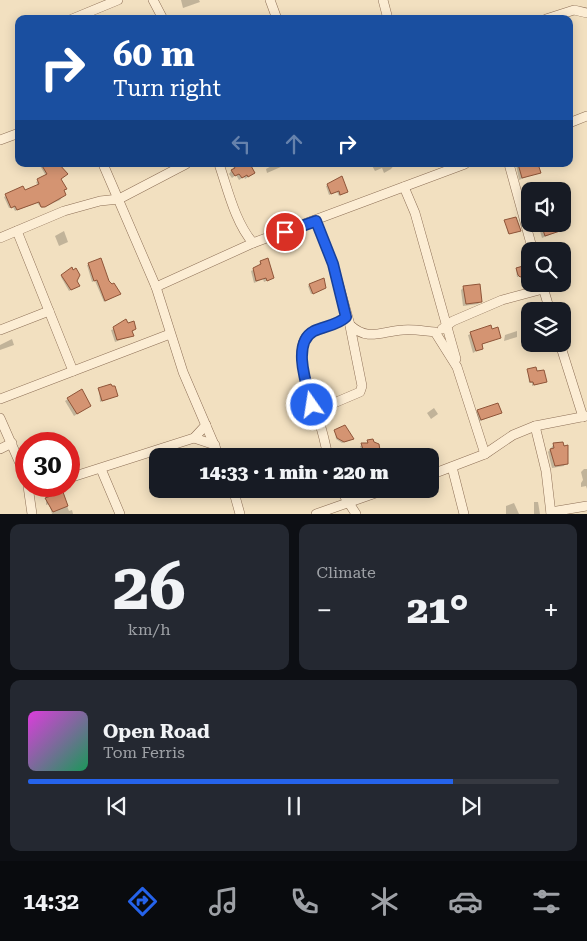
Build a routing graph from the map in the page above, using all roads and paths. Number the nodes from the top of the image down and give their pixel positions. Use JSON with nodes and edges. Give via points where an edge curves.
{"nodes":[{"id":1,"x":118,"y":0,"type":"edge"},
{"id":2,"x":153,"y":0,"type":"edge"},
{"id":3,"x":270,"y":0,"type":"edge"},
{"id":4,"x":383,"y":0,"type":"edge"},
{"id":5,"x":587,"y":13,"type":"edge"},
{"id":6,"x":82,"y":15,"type":"edge"},
{"id":7,"x":161,"y":15,"type":"edge"},
{"id":8,"x":276,"y":15,"type":"edge"},
{"id":9,"x":387,"y":15,"type":"edge"},
{"id":10,"x":558,"y":15,"type":"edge"},
{"id":11,"x":587,"y":116,"type":"edge"},
{"id":12,"x":573,"y":121,"type":"edge"},
{"id":13,"x":15,"y":134,"type":"edge"},
{"id":14,"x":0,"y":140,"type":"edge"},
{"id":15,"x":104,"y":167,"type":"edge"},
{"id":16,"x":180,"y":167,"type":"edge"},
{"id":17,"x":220,"y":167,"type":"edge"},
{"id":18,"x":449,"y":167,"type":"edge"},
{"id":19,"x":510,"y":167,"type":"edge"},
{"id":20,"x":404,"y":187,"type":"junction"},
{"id":21,"x":119,"y":199,"type":"junction"},
{"id":22,"x":316,"y":221,"type":"junction"},
{"id":23,"x":17,"y":231,"type":"junction"},
{"id":24,"x":0,"y":238,"type":"edge"},
{"id":25,"x":531,"y":242,"type":"edge"},
{"id":26,"x":253,"y":243,"type":"junction"},
{"id":27,"x":156,"y":287,"type":"junction"},
{"id":28,"x":525,"y":292,"type":"edge"},
{"id":29,"x":49,"y":311,"type":"junction"},
{"id":30,"x":348,"y":321,"type":"junction"},
{"id":31,"x":447,"y":326,"type":"junction"},
{"id":32,"x":0,"y":330,"type":"edge"},
{"id":33,"x":435,"y":332,"type":"junction"},
{"id":34,"x":170,"y":334,"type":"junction"},
{"id":35,"x":563,"y":352,"type":"edge"},
{"id":36,"x":457,"y":368,"type":"junction"},
{"id":37,"x":73,"y":371,"type":"junction"},
{"id":38,"x":0,"y":399,"type":"edge"},
{"id":39,"x":585,"y":416,"type":"edge"},
{"id":40,"x":0,"y":418,"type":"edge"},
{"id":41,"x":319,"y":420,"type":"junction"},
{"id":42,"x":206,"y":425,"type":"junction"},
{"id":43,"x":535,"y":426,"type":"junction"},
{"id":44,"x":194,"y":438,"type":"junction"},
{"id":45,"x":12,"y":443,"type":"junction"},
{"id":46,"x":215,"y":445,"type":"junction"},
{"id":47,"x":216,"y":448,"type":"edge"},
{"id":48,"x":326,"y":448,"type":"edge"},
{"id":49,"x":0,"y":449,"type":"edge"},
{"id":50,"x":15,"y":450,"type":"edge"},
{"id":51,"x":485,"y":454,"type":"junction"},
{"id":52,"x":452,"y":467,"type":"junction"},
{"id":53,"x":101,"y":469,"type":"junction"},
{"id":54,"x":439,"y":472,"type":"edge"},
{"id":55,"x":80,"y":475,"type":"edge"},
{"id":56,"x":30,"y":497,"type":"edge"},
{"id":57,"x":236,"y":498,"type":"edge"},
{"id":58,"x":348,"y":498,"type":"edge"},
{"id":59,"x":359,"y":498,"type":"edge"},
{"id":60,"x":350,"y":501,"type":"junction"},
{"id":61,"x":587,"y":506,"type":"edge"},
{"id":62,"x":551,"y":513,"type":"edge"},
{"id":63,"x":32,"y":514,"type":"edge"},
{"id":64,"x":120,"y":514,"type":"edge"},
{"id":65,"x":240,"y":514,"type":"edge"},
{"id":66,"x":316,"y":514,"type":"edge"},
{"id":67,"x":356,"y":514,"type":"edge"},
{"id":68,"x":464,"y":514,"type":"edge"}],
"edges":[{"from":1,"to":6,"type":"street"},
{"from":2,"to":7,"type":"street"},
{"from":3,"to":8,"type":"street"},
{"from":4,"to":9,"type":"street"},
{"from":5,"to":10,"type":"street","via":[[574,10]]},
{"from":11,"to":12,"type":"street"},
{"from":13,"to":14,"type":"street"},
{"from":15,"to":21,"type":"street"},
{"from":16,"to":21,"type":"street"},
{"from":17,"to":26,"type":"street","via":[[233,205]]},
{"from":18,"to":20,"type":"street"},
{"from":19,"to":25,"type":"street"},
{"from":20,"to":22,"type":"street"},
{"from":20,"to":31,"type":"street","via":[[415,213]]},
{"from":21,"to":23,"type":"street","via":[[64,212]]},
{"from":21,"to":27,"type":"street"},
{"from":22,"to":26,"type":"street"},
{"from":22,"to":30,"type":"street","via":[[333,264]]},
{"from":23,"to":24,"type":"street"},
{"from":23,"to":29,"type":"street"},
{"from":26,"to":27,"type":"street"},
{"from":27,"to":34,"type":"street"},
{"from":28,"to":31,"type":"street","via":[[466,315]]},
{"from":29,"to":32,"type":"street"},
{"from":29,"to":37,"type":"street"},
{"from":30,"to":33,"type":"street","via":[[357,332],[368,335],[403,330]]},
{"from":30,"to":41,"type":"street","via":[[362,386],[360,392],[327,406]]},
{"from":30,"to":41,"type":"street","via":[[311,333],[304,342],[304,369]]},
{"from":31,"to":33,"type":"street"},
{"from":31,"to":36,"type":"street"},
{"from":33,"to":36,"type":"street"},
{"from":34,"to":37,"type":"street"},
{"from":34,"to":42,"type":"street","via":[[182,372]]},
{"from":35,"to":39,"type":"street"},
{"from":36,"to":51,"type":"street"},
{"from":37,"to":38,"type":"street"},
{"from":39,"to":43,"type":"street"},
{"from":40,"to":45,"type":"street"},
{"from":41,"to":48,"type":"street"},
{"from":42,"to":44,"type":"street"},
{"from":42,"to":46,"type":"street"},
{"from":43,"to":51,"type":"street","via":[[513,435]]},
{"from":43,"to":62,"type":"street","via":[[546,471]]},
{"from":44,"to":46,"type":"street"},
{"from":44,"to":53,"type":"street"},
{"from":45,"to":49,"type":"street"},
{"from":45,"to":50,"type":"street"},
{"from":46,"to":47,"type":"street"},
{"from":51,"to":52,"type":"street"},
{"from":52,"to":54,"type":"street"},
{"from":52,"to":68,"type":"street"},
{"from":53,"to":55,"type":"street"},
{"from":53,"to":64,"type":"street"},
{"from":56,"to":63,"type":"street"},
{"from":57,"to":65,"type":"street"},
{"from":58,"to":60,"type":"street"},
{"from":59,"to":60,"type":"street"},
{"from":60,"to":66,"type":"street"},
{"from":60,"to":67,"type":"street"},
{"from":61,"to":62,"type":"street"}]}
